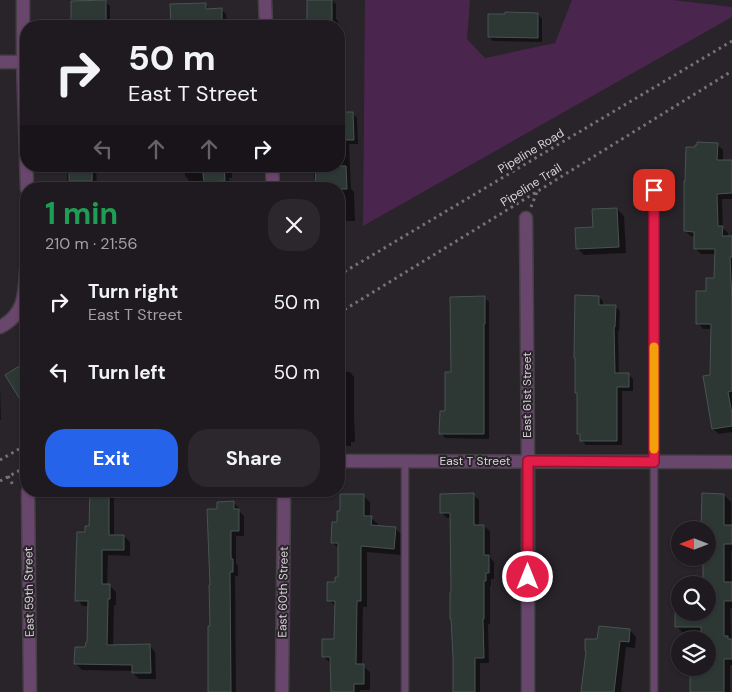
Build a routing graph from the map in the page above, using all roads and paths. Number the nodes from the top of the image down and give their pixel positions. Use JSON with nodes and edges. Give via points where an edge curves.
{"nodes":[{"id":1,"x":23,"y":0,"type":"edge"},
{"id":2,"x":265,"y":0,"type":"edge"},
{"id":3,"x":23,"y":20,"type":"edge"},
{"id":4,"x":266,"y":20,"type":"edge"},
{"id":5,"x":732,"y":41,"type":"edge"},
{"id":6,"x":0,"y":62,"type":"edge"},
{"id":7,"x":20,"y":62,"type":"edge"},
{"id":8,"x":732,"y":71,"type":"edge"},
{"id":9,"x":654,"y":190,"type":"dead end"},
{"id":10,"x":526,"y":218,"type":"dead end"},
{"id":11,"x":345,"y":271,"type":"edge"},
{"id":12,"x":20,"y":308,"type":"edge"},
{"id":13,"x":345,"y":309,"type":"edge"},
{"id":14,"x":4,"y":325,"type":"edge"},
{"id":15,"x":20,"y":448,"type":"edge"},
{"id":16,"x":0,"y":460,"type":"edge"},
{"id":17,"x":345,"y":461,"type":"edge"},
{"id":18,"x":405,"y":461,"type":"junction"},
{"id":19,"x":528,"y":461,"type":"junction"},
{"id":20,"x":654,"y":462,"type":"junction"},
{"id":21,"x":732,"y":462,"type":"edge"},
{"id":22,"x":20,"y":470,"type":"edge"},
{"id":23,"x":0,"y":481,"type":"edge"},
{"id":24,"x":28,"y":497,"type":"edge"},
{"id":25,"x":284,"y":497,"type":"edge"},
{"id":26,"x":30,"y":692,"type":"edge"},
{"id":27,"x":282,"y":692,"type":"edge"},
{"id":28,"x":405,"y":692,"type":"edge"},
{"id":29,"x":528,"y":692,"type":"edge"},
{"id":30,"x":654,"y":692,"type":"edge"}],
"edges":[{"from":1,"to":3,"type":"street"},
{"from":2,"to":4,"type":"street"},
{"from":5,"to":11,"type":"path","name":"Pipeline Road"},
{"from":6,"to":7,"type":"street"},
{"from":8,"to":13,"type":"path","name":"Pipeline Trail"},
{"from":9,"to":20,"type":"lane"},
{"from":10,"to":19,"type":"street","name":"East 61st Street"},
{"from":12,"to":14,"type":"street"},
{"from":15,"to":16,"type":"path"},
{"from":17,"to":18,"type":"street","name":"East T Street"},
{"from":18,"to":19,"type":"street","name":"East T Street"},
{"from":18,"to":28,"type":"lane"},
{"from":19,"to":20,"type":"street","name":"East T Street"},
{"from":19,"to":29,"type":"street","name":"East 61st Street"},
{"from":20,"to":21,"type":"street","name":"East T Street"},
{"from":20,"to":30,"type":"lane"},
{"from":22,"to":23,"type":"path"},
{"from":24,"to":26,"type":"street","name":"East 59th Street"},
{"from":25,"to":27,"type":"street","name":"East 60th Street"}]}
